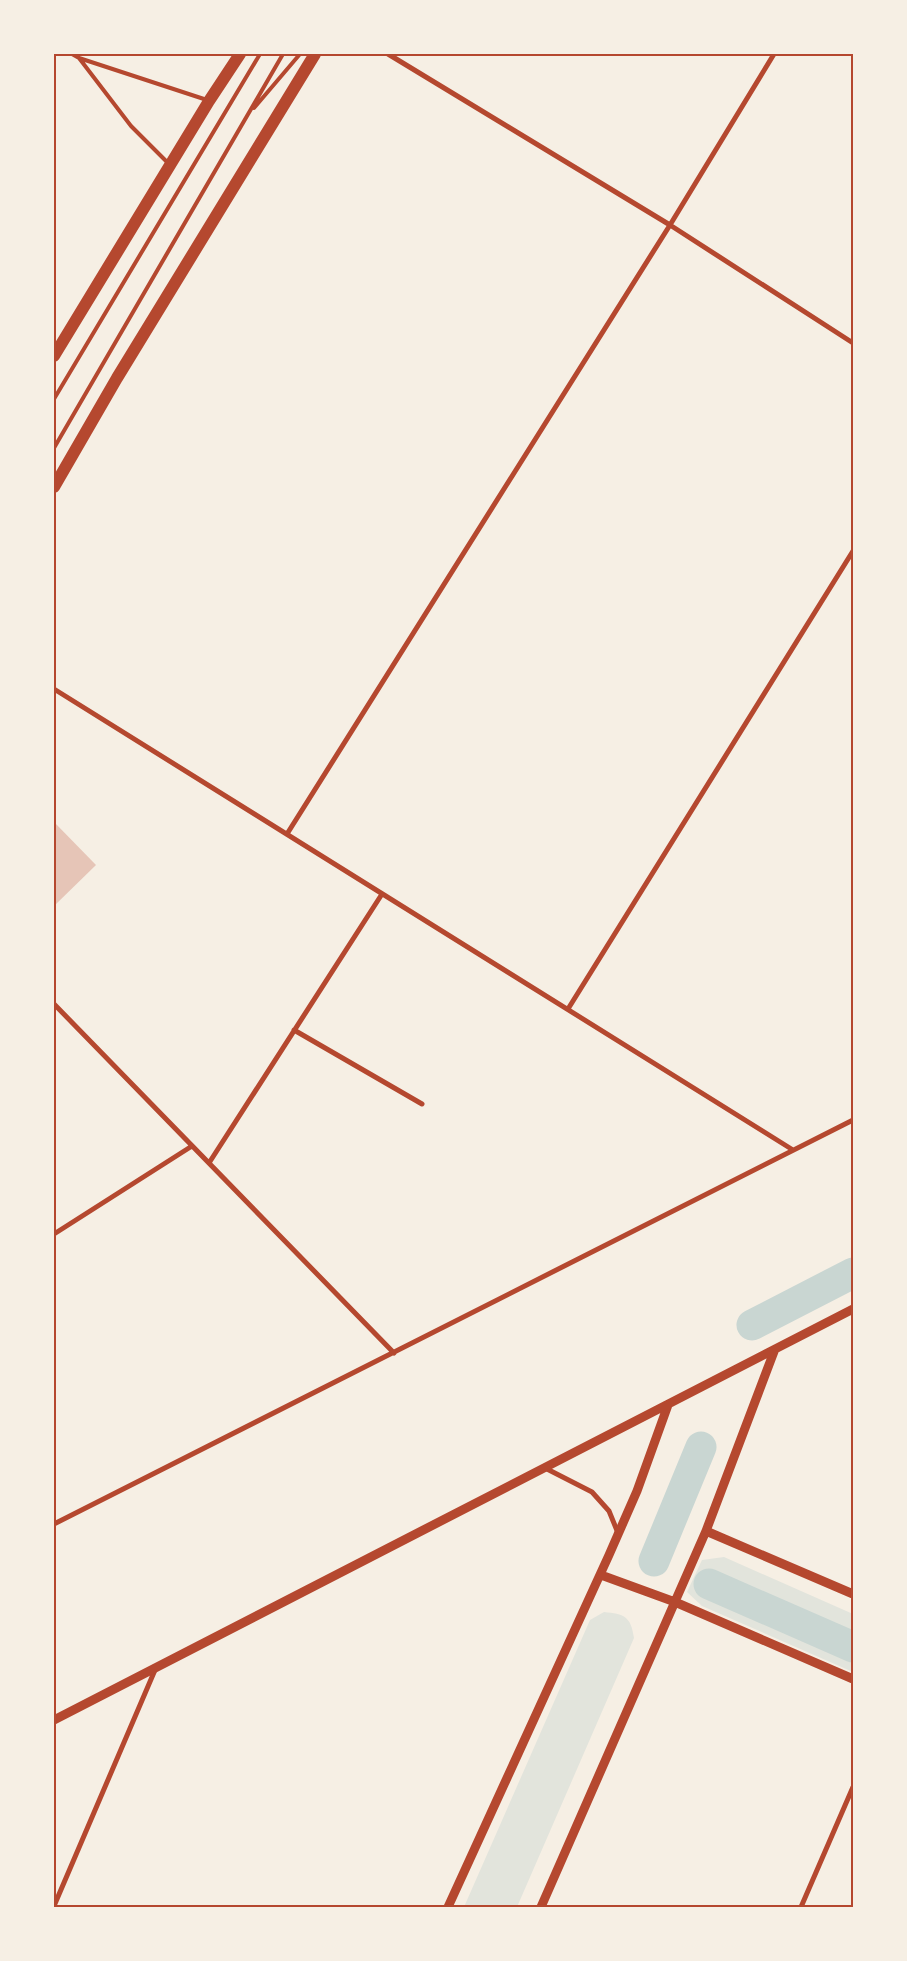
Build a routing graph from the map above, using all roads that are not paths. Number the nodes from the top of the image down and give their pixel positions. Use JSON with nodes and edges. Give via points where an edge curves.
{"nodes":[{"id":1,"x":72,"y":54,"type":"edge"},
{"id":2,"x":240,"y":54,"type":"edge"},
{"id":3,"x":260,"y":54,"type":"edge"},
{"id":4,"x":283,"y":54,"type":"edge"},
{"id":5,"x":300,"y":54,"type":"edge"},
{"id":6,"x":315,"y":54,"type":"edge"},
{"id":7,"x":388,"y":54,"type":"edge"},
{"id":8,"x":774,"y":54,"type":"edge"},
{"id":9,"x":79,"y":58,"type":"junction"},
{"id":10,"x":210,"y":100,"type":"junction"},
{"id":11,"x":246,"y":118,"type":"junction"},
{"id":12,"x":170,"y":166,"type":"junction"},
{"id":13,"x":670,"y":224,"type":"junction"},
{"id":14,"x":57,"y":342,"type":"edge"},
{"id":15,"x":853,"y":343,"type":"edge"},
{"id":16,"x":54,"y":356,"type":"edge"},
{"id":17,"x":54,"y":399,"type":"edge"},
{"id":18,"x":54,"y":448,"type":"edge"},
{"id":19,"x":54,"y":487,"type":"edge"},
{"id":20,"x":853,"y":551,"type":"edge"},
{"id":21,"x":54,"y":689,"type":"edge"},
{"id":22,"x":286,"y":834,"type":"junction"},
{"id":23,"x":382,"y":894,"type":"junction"},
{"id":24,"x":54,"y":1004,"type":"edge"},
{"id":25,"x":568,"y":1009,"type":"junction"},
{"id":26,"x":294,"y":1030,"type":"junction"},
{"id":27,"x":422,"y":1104,"type":"dead end"},
{"id":28,"x":853,"y":1120,"type":"edge"},
{"id":29,"x":192,"y":1146,"type":"junction"},
{"id":30,"x":793,"y":1150,"type":"junction"},
{"id":31,"x":209,"y":1163,"type":"junction"},
{"id":32,"x":54,"y":1234,"type":"edge"},
{"id":33,"x":853,"y":1309,"type":"edge"},
{"id":34,"x":775,"y":1349,"type":"junction"},
{"id":35,"x":394,"y":1353,"type":"junction"},
{"id":36,"x":668,"y":1405,"type":"junction"},
{"id":37,"x":545,"y":1468,"type":"junction"},
{"id":38,"x":54,"y":1524,"type":"edge"},
{"id":39,"x":706,"y":1531,"type":"junction"},
{"id":40,"x":619,"y":1534,"type":"junction"},
{"id":41,"x":601,"y":1575,"type":"junction"},
{"id":42,"x":853,"y":1594,"type":"edge"},
{"id":43,"x":675,"y":1602,"type":"junction"},
{"id":44,"x":156,"y":1668,"type":"junction"},
{"id":45,"x":853,"y":1678,"type":"edge"},
{"id":46,"x":54,"y":1720,"type":"edge"},
{"id":47,"x":853,"y":1787,"type":"edge"},
{"id":48,"x":54,"y":1906,"type":"edge"},
{"id":49,"x":448,"y":1907,"type":"edge"},
{"id":50,"x":541,"y":1907,"type":"edge"},
{"id":51,"x":801,"y":1907,"type":"edge"}],
"edges":[{"from":1,"to":9,"type":"lane"},
{"from":2,"to":10,"type":"main road"},
{"from":3,"to":17,"type":"lane"},
{"from":4,"to":11,"type":"lane"},
{"from":5,"to":11,"type":"lane"},
{"from":6,"to":19,"type":"main road"},
{"from":7,"to":13,"type":"street"},
{"from":8,"to":13,"type":"street"},
{"from":9,"to":10,"type":"lane"},
{"from":9,"to":12,"type":"lane","via":[[131,126]]},
{"from":10,"to":12,"type":"main road"},
{"from":11,"to":18,"type":"lane"},
{"from":12,"to":14,"type":"main road"},
{"from":13,"to":15,"type":"street"},
{"from":13,"to":22,"type":"street"},
{"from":14,"to":16,"type":"main road"},
{"from":20,"to":25,"type":"street"},
{"from":21,"to":22,"type":"street"},
{"from":22,"to":23,"type":"street"},
{"from":23,"to":25,"type":"street"},
{"from":23,"to":26,"type":"street"},
{"from":24,"to":29,"type":"street"},
{"from":25,"to":30,"type":"street"},
{"from":26,"to":27,"type":"street"},
{"from":26,"to":31,"type":"street"},
{"from":28,"to":30,"type":"street"},
{"from":29,"to":31,"type":"street"},
{"from":29,"to":32,"type":"street"},
{"from":30,"to":35,"type":"street"},
{"from":31,"to":35,"type":"street"},
{"from":33,"to":34,"type":"street"},
{"from":34,"to":36,"type":"street"},
{"from":34,"to":39,"type":"street"},
{"from":35,"to":38,"type":"street"},
{"from":36,"to":37,"type":"street"},
{"from":36,"to":40,"type":"street"},
{"from":37,"to":40,"type":"street","via":[[592,1492],[609,1511]]},
{"from":37,"to":44,"type":"street"},
{"from":39,"to":42,"type":"street"},
{"from":39,"to":43,"type":"street"},
{"from":40,"to":41,"type":"street"},
{"from":41,"to":43,"type":"street"},
{"from":41,"to":49,"type":"street"},
{"from":43,"to":45,"type":"street"},
{"from":43,"to":50,"type":"street"},
{"from":44,"to":46,"type":"street"},
{"from":44,"to":48,"type":"street"},
{"from":47,"to":51,"type":"street"}]}
